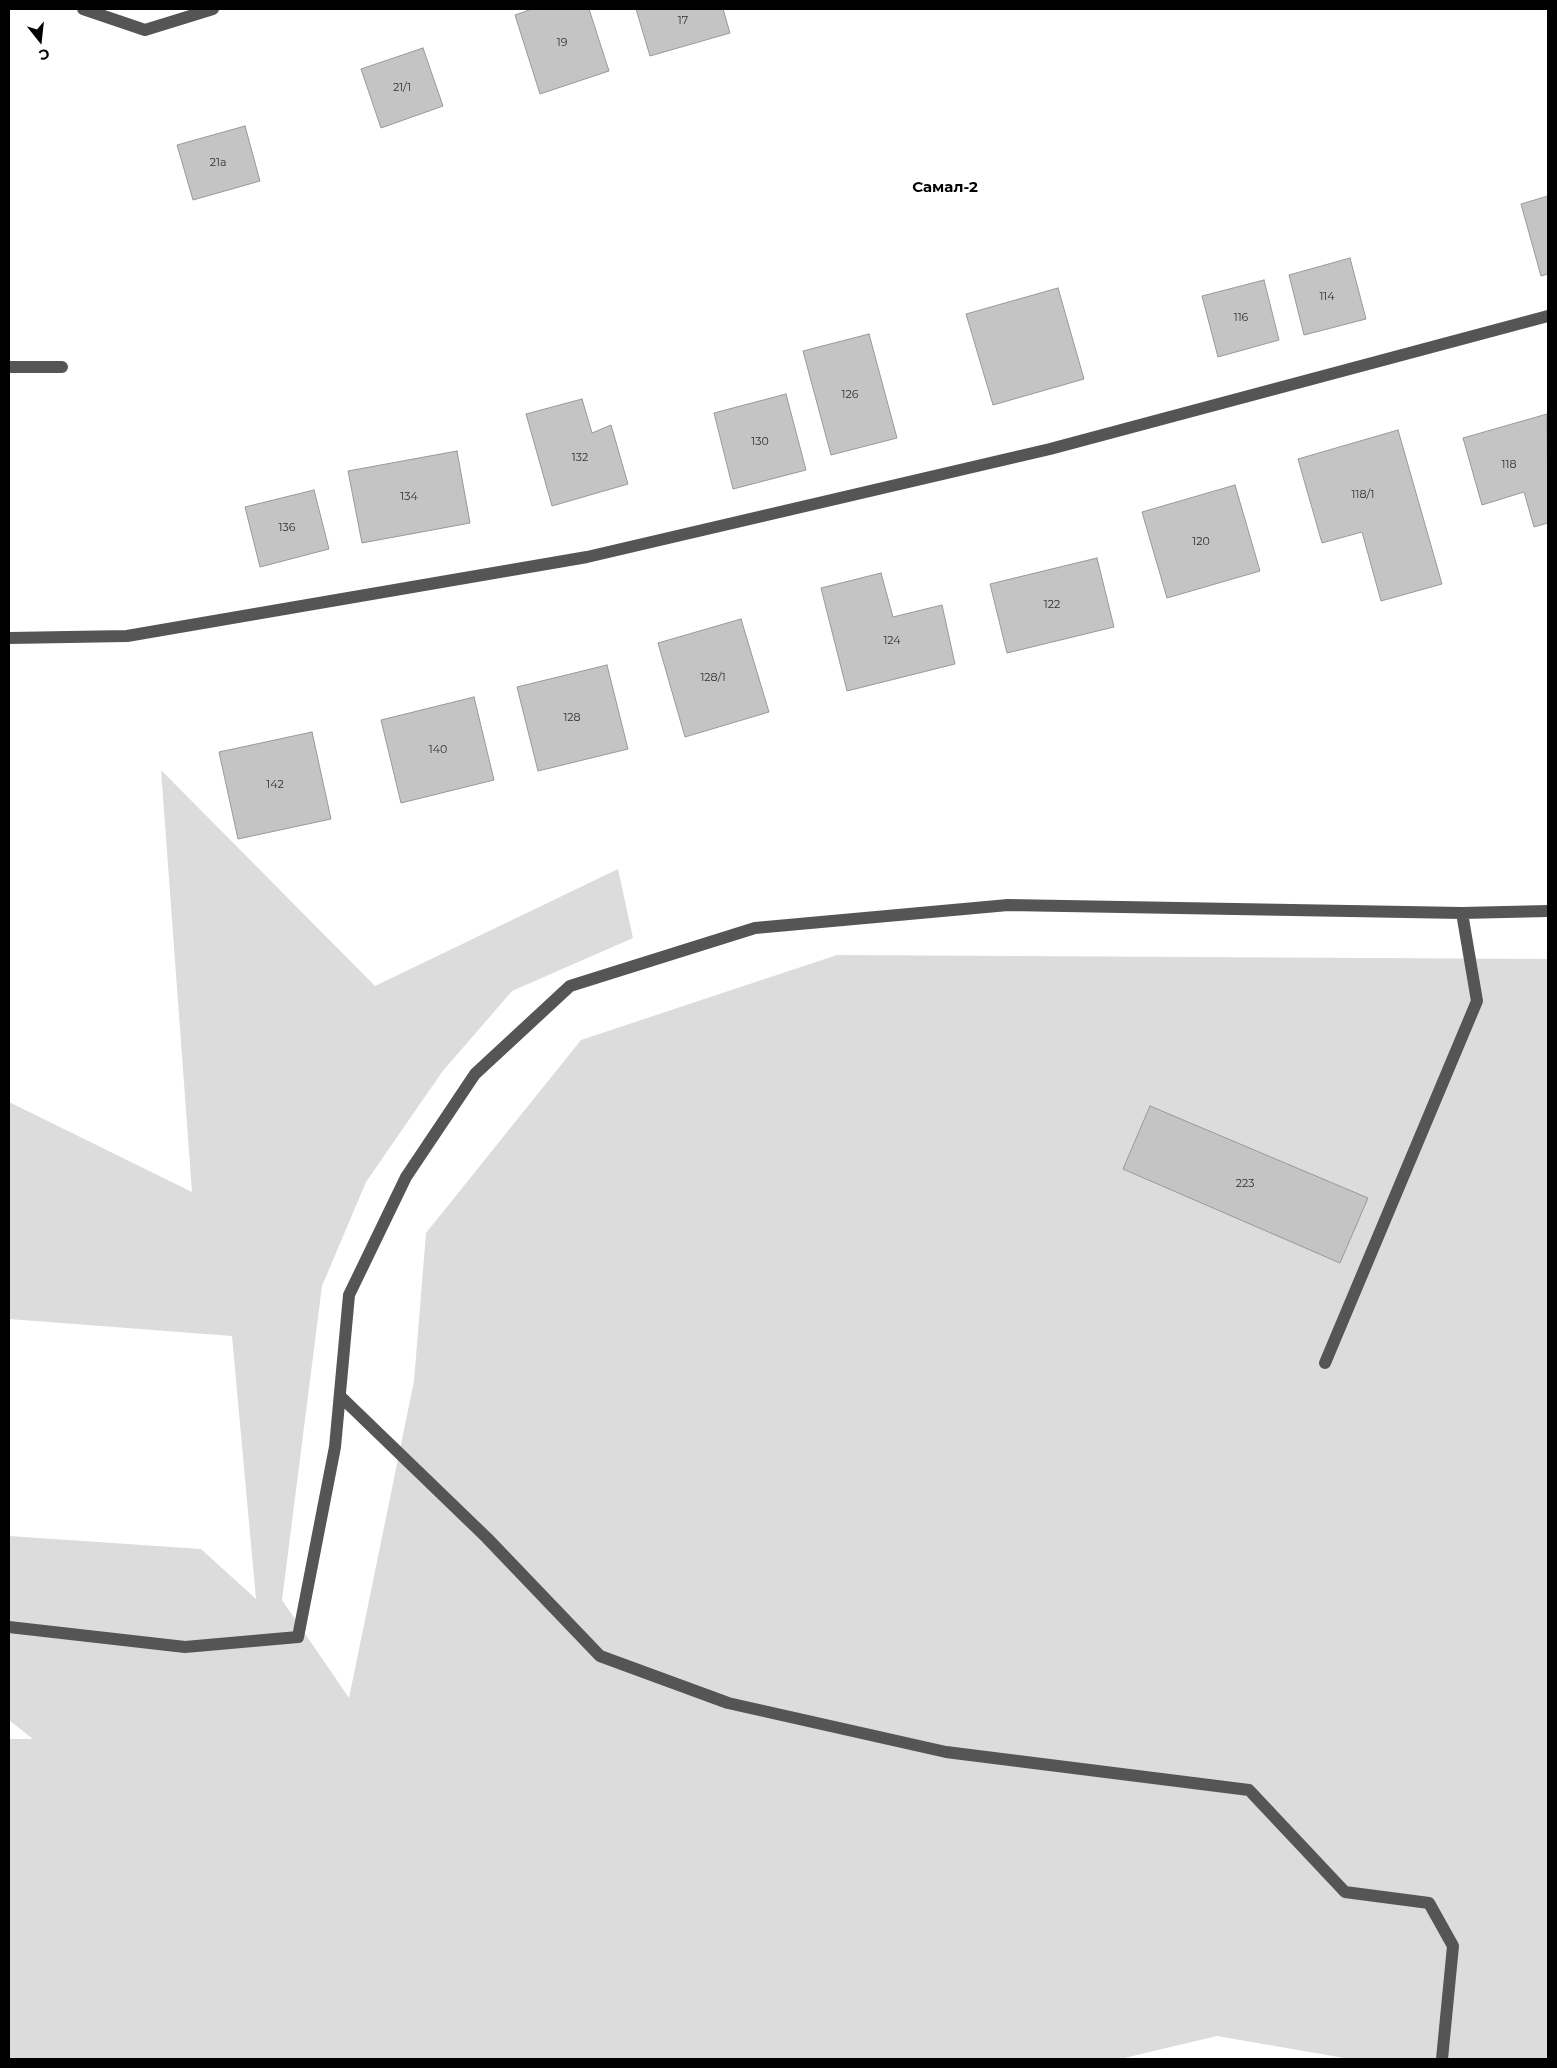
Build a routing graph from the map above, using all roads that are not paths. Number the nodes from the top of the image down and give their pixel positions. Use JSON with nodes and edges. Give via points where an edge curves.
{"nodes":[{"id":1,"x":83,"y":9,"type":"edge"},
{"id":2,"x":213,"y":9,"type":"edge"},
{"id":3,"x":1548,"y":316,"type":"edge"},
{"id":4,"x":9,"y":367,"type":"edge"},
{"id":5,"x":62,"y":367,"type":"dead end"},
{"id":6,"x":9,"y":638,"type":"edge"},
{"id":7,"x":1548,"y":911,"type":"edge"},
{"id":8,"x":1462,"y":912,"type":"junction"},
{"id":9,"x":1325,"y":1363,"type":"dead end"},
{"id":10,"x":340,"y":1396,"type":"junction"},
{"id":11,"x":9,"y":1627,"type":"edge"},
{"id":12,"x":1442,"y":2059,"type":"edge"}],
"edges":[{"from":1,"to":2,"type":"street","via":[[145,30]]},
{"from":3,"to":6,"type":"street","via":[[1050,449],[587,557],[127,636]]},
{"from":4,"to":5,"type":"street"},
{"from":7,"to":8,"type":"street"},
{"from":8,"to":9,"type":"street","via":[[1477,1001]]},
{"from":8,"to":10,"type":"street","via":[[1008,905],[755,928],[570,986],[475,1074],[406,1177],[349,1295]]},
{"from":10,"to":11,"type":"street","via":[[335,1447],[298,1637],[185,1646]]},
{"from":10,"to":12,"type":"street","via":[[487,1538],[600,1656],[728,1703],[946,1752],[1249,1790],[1345,1892],[1429,1903],[1453,1946]]}]}
